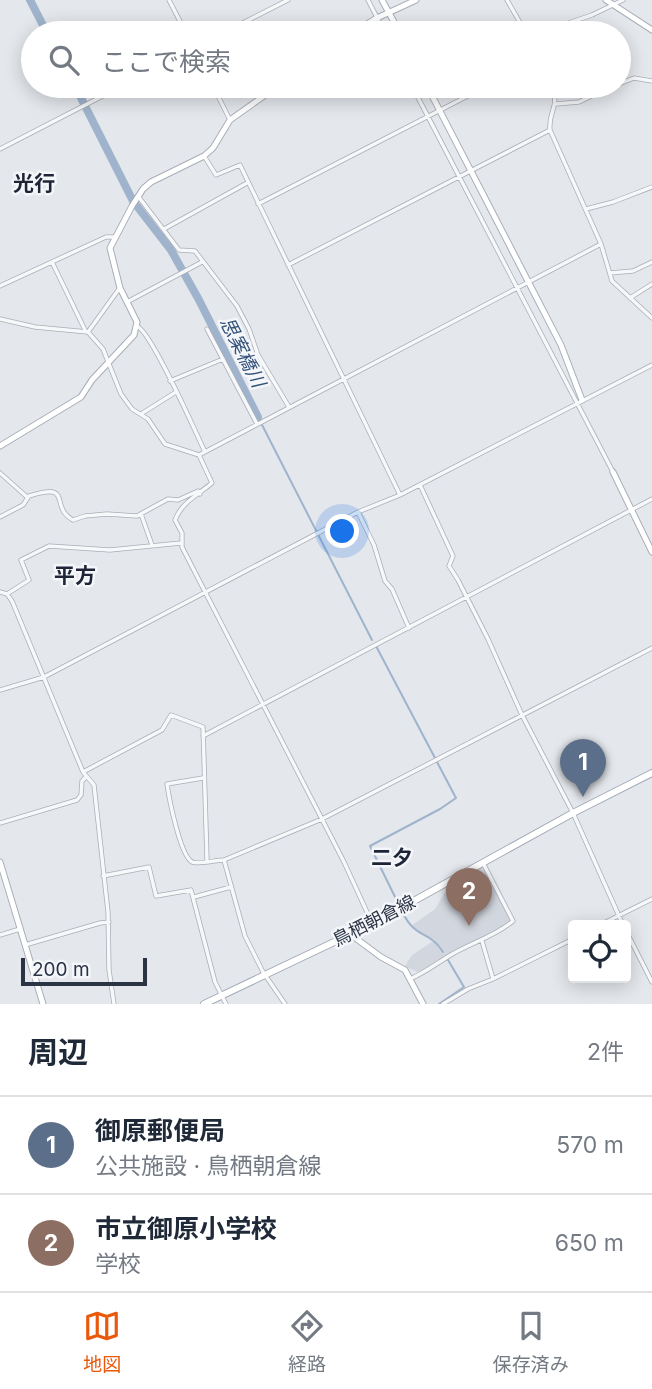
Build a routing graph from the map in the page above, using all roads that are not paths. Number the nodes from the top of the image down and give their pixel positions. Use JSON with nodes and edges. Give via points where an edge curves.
{"nodes":[{"id":1,"x":169,"y":0,"type":"edge"},
{"id":2,"x":288,"y":0,"type":"edge"},
{"id":3,"x":368,"y":0,"type":"edge"},
{"id":4,"x":382,"y":0,"type":"edge"},
{"id":5,"x":416,"y":0,"type":"edge"},
{"id":6,"x":507,"y":0,"type":"edge"},
{"id":7,"x":606,"y":0,"type":"edge"},
{"id":8,"x":622,"y":0,"type":"edge"},
{"id":9,"x":613,"y":4,"type":"junction"},
{"id":10,"x":389,"y":12,"type":"junction"},
{"id":11,"x":377,"y":18,"type":"junction"},
{"id":12,"x":180,"y":21,"type":"edge"},
{"id":13,"x":247,"y":21,"type":"edge"},
{"id":14,"x":372,"y":21,"type":"edge"},
{"id":15,"x":379,"y":21,"type":"edge"},
{"id":16,"x":394,"y":21,"type":"edge"},
{"id":17,"x":519,"y":21,"type":"edge"},
{"id":18,"x":574,"y":21,"type":"edge"},
{"id":19,"x":652,"y":30,"type":"edge"},
{"id":20,"x":631,"y":80,"type":"edge"},
{"id":21,"x":652,"y":81,"type":"edge"},
{"id":22,"x":99,"y":98,"type":"edge"},
{"id":23,"x":219,"y":98,"type":"edge"},
{"id":24,"x":261,"y":98,"type":"edge"},
{"id":25,"x":418,"y":98,"type":"edge"},
{"id":26,"x":433,"y":98,"type":"edge"},
{"id":27,"x":463,"y":98,"type":"edge"},
{"id":28,"x":555,"y":98,"type":"edge"},
{"id":29,"x":587,"y":98,"type":"edge"},
{"id":30,"x":556,"y":104,"type":"junction"},
{"id":31,"x":439,"y":110,"type":"junction"},
{"id":32,"x":428,"y":117,"type":"junction"},
{"id":33,"x":230,"y":120,"type":"junction"},
{"id":34,"x":550,"y":130,"type":"junction"},
{"id":35,"x":0,"y":149,"type":"edge"},
{"id":36,"x":204,"y":156,"type":"junction"},
{"id":37,"x":470,"y":170,"type":"junction"},
{"id":38,"x":459,"y":176,"type":"junction"},
{"id":39,"x":248,"y":182,"type":"junction"},
{"id":40,"x":652,"y":187,"type":"edge"},
{"id":41,"x":138,"y":197,"type":"junction"},
{"id":42,"x":258,"y":204,"type":"junction"},
{"id":43,"x":586,"y":209,"type":"junction"},
{"id":44,"x":164,"y":229,"type":"junction"},
{"id":45,"x":114,"y":237,"type":"junction"},
{"id":46,"x":601,"y":244,"type":"junction"},
{"id":47,"x":202,"y":261,"type":"junction"},
{"id":48,"x":52,"y":262,"type":"junction"},
{"id":49,"x":652,"y":262,"type":"edge"},
{"id":50,"x":288,"y":265,"type":"junction"},
{"id":51,"x":610,"y":273,"type":"junction"},
{"id":52,"x":528,"y":282,"type":"junction"},
{"id":53,"x":652,"y":284,"type":"edge"},
{"id":54,"x":0,"y":286,"type":"edge"},
{"id":55,"x":120,"y":288,"type":"junction"},
{"id":56,"x":517,"y":289,"type":"junction"},
{"id":57,"x":630,"y":298,"type":"junction"},
{"id":58,"x":127,"y":302,"type":"junction"},
{"id":59,"x":652,"y":318,"type":"edge"},
{"id":60,"x":0,"y":319,"type":"edge"},
{"id":61,"x":136,"y":326,"type":"junction"},
{"id":62,"x":207,"y":329,"type":"dead end"},
{"id":63,"x":87,"y":332,"type":"junction"},
{"id":64,"x":223,"y":359,"type":"junction"},
{"id":65,"x":108,"y":363,"type":"junction"},
{"id":66,"x":651,"y":365,"type":"edge"},
{"id":67,"x":652,"y":372,"type":"edge"},
{"id":68,"x":344,"y":379,"type":"junction"},
{"id":69,"x":170,"y":381,"type":"junction"},
{"id":70,"x":176,"y":392,"type":"junction"},
{"id":71,"x":579,"y":402,"type":"junction"},
{"id":72,"x":289,"y":407,"type":"junction"},
{"id":73,"x":141,"y":414,"type":"junction"},
{"id":74,"x":260,"y":423,"type":"junction"},
{"id":75,"x":0,"y":446,"type":"edge"},
{"id":76,"x":205,"y":452,"type":"junction"},
{"id":77,"x":199,"y":455,"type":"junction"},
{"id":78,"x":613,"y":472,"type":"joint"},
{"id":79,"x":0,"y":473,"type":"edge"},
{"id":80,"x":420,"y":485,"type":"junction"},
{"id":81,"x":200,"y":494,"type":"junction"},
{"id":82,"x":400,"y":495,"type":"junction"},
{"id":83,"x":27,"y":497,"type":"junction"},
{"id":84,"x":652,"y":499,"type":"edge"},
{"id":85,"x":631,"y":510,"type":"junction"},
{"id":86,"x":358,"y":512,"type":"junction"},
{"id":87,"x":141,"y":514,"type":"junction"},
{"id":88,"x":0,"y":517,"type":"edge"},
{"id":89,"x":181,"y":543,"type":"junction"},
{"id":90,"x":152,"y":545,"type":"junction"},
{"id":91,"x":652,"y":552,"type":"edge"},
{"id":92,"x":0,"y":592,"type":"edge"},
{"id":93,"x":205,"y":592,"type":"junction"},
{"id":94,"x":7,"y":594,"type":"junction"},
{"id":95,"x":466,"y":598,"type":"junction"},
{"id":96,"x":409,"y":628,"type":"junction"},
{"id":97,"x":652,"y":648,"type":"edge"},
{"id":98,"x":44,"y":677,"type":"junction"},
{"id":99,"x":0,"y":690,"type":"edge"},
{"id":100,"x":262,"y":705,"type":"junction"},
{"id":101,"x":522,"y":715,"type":"junction"},
{"id":102,"x":203,"y":736,"type":"junction"},
{"id":103,"x":83,"y":772,"type":"junction"},
{"id":104,"x":652,"y":773,"type":"edge"},
{"id":105,"x":86,"y":777,"type":"junction"},
{"id":106,"x":203,"y":778,"type":"junction"},
{"id":107,"x":573,"y":813,"type":"junction"},
{"id":108,"x":322,"y":819,"type":"junction"},
{"id":109,"x":0,"y":824,"type":"edge"},
{"id":110,"x":207,"y":860,"type":"junction"},
{"id":111,"x":224,"y":860,"type":"junction"},
{"id":112,"x":0,"y":862,"type":"edge"},
{"id":113,"x":483,"y":863,"type":"junction"},
{"id":114,"x":103,"y":876,"type":"junction"},
{"id":115,"x":231,"y":887,"type":"junction"},
{"id":116,"x":194,"y":897,"type":"junction"},
{"id":117,"x":652,"y":899,"type":"edge"},
{"id":118,"x":618,"y":916,"type":"junction"},
{"id":119,"x":610,"y":920,"type":"edge"},
{"id":120,"x":620,"y":920,"type":"edge"},
{"id":121,"x":108,"y":922,"type":"junction"},
{"id":122,"x":372,"y":924,"type":"junction"},
{"id":123,"x":20,"y":929,"type":"junction"},
{"id":124,"x":351,"y":934,"type":"junction"},
{"id":125,"x":0,"y":935,"type":"edge"},
{"id":126,"x":631,"y":941,"type":"edge"},
{"id":127,"x":482,"y":942,"type":"junction"},
{"id":128,"x":568,"y":942,"type":"edge"},
{"id":129,"x":25,"y":945,"type":"junction"},
{"id":130,"x":267,"y":975,"type":"junction"},
{"id":131,"x":410,"y":979,"type":"junction"},
{"id":132,"x":493,"y":979,"type":"junction"},
{"id":133,"x":652,"y":982,"type":"edge"},
{"id":134,"x":224,"y":1001,"type":"edge"},
{"id":135,"x":43,"y":1004,"type":"edge"},
{"id":136,"x":114,"y":1004,"type":"edge"},
{"id":137,"x":204,"y":1004,"type":"edge"},
{"id":138,"x":285,"y":1004,"type":"edge"},
{"id":139,"x":423,"y":1004,"type":"edge"},
{"id":140,"x":443,"y":1004,"type":"edge"}],
"edges":[{"from":1,"to":12,"type":"street"},
{"from":2,"to":13,"type":"street"},
{"from":3,"to":11,"type":"street"},
{"from":4,"to":10,"type":"street"},
{"from":5,"to":10,"type":"street"},
{"from":6,"to":17,"type":"street"},
{"from":7,"to":9,"type":"street"},
{"from":8,"to":9,"type":"street"},
{"from":9,"to":18,"type":"street"},
{"from":9,"to":19,"type":"street"},
{"from":10,"to":11,"type":"street"},
{"from":10,"to":16,"type":"street"},
{"from":11,"to":14,"type":"street"},
{"from":11,"to":15,"type":"street"},
{"from":20,"to":21,"type":"street"},
{"from":22,"to":35,"type":"street"},
{"from":23,"to":33,"type":"street"},
{"from":24,"to":33,"type":"street"},
{"from":25,"to":32,"type":"street"},
{"from":26,"to":31,"type":"street"},
{"from":27,"to":31,"type":"street"},
{"from":28,"to":30,"type":"street"},
{"from":29,"to":30,"type":"street"},
{"from":30,"to":34,"type":"street"},
{"from":31,"to":32,"type":"street"},
{"from":31,"to":37,"type":"street"},
{"from":32,"to":38,"type":"street"},
{"from":32,"to":42,"type":"street"},
{"from":33,"to":36,"type":"street"},
{"from":34,"to":37,"type":"street"},
{"from":34,"to":43,"type":"street"},
{"from":36,"to":39,"type":"street","via":[[216,175],[240,165]]},
{"from":36,"to":41,"type":"street","via":[[152,182]]},
{"from":37,"to":38,"type":"street"},
{"from":37,"to":52,"type":"street"},
{"from":38,"to":50,"type":"street"},
{"from":38,"to":56,"type":"street"},
{"from":39,"to":42,"type":"street"},
{"from":39,"to":44,"type":"street"},
{"from":40,"to":43,"type":"street"},
{"from":41,"to":44,"type":"street"},
{"from":41,"to":45,"type":"street"},
{"from":42,"to":50,"type":"street"},
{"from":43,"to":46,"type":"street"},
{"from":44,"to":47,"type":"street","via":[[179,250],[195,251]]},
{"from":45,"to":48,"type":"street"},
{"from":45,"to":55,"type":"street","via":[[110,248]]},
{"from":46,"to":51,"type":"street"},
{"from":46,"to":52,"type":"street"},
{"from":47,"to":58,"type":"street"},
{"from":47,"to":72,"type":"street","via":[[241,313],[258,355]]},
{"from":48,"to":54,"type":"street"},
{"from":48,"to":63,"type":"street"},
{"from":49,"to":51,"type":"street","via":[[633,271]]},
{"from":50,"to":68,"type":"street"},
{"from":51,"to":57,"type":"street"},
{"from":52,"to":56,"type":"street"},
{"from":52,"to":71,"type":"street","via":[[561,345]]},
{"from":53,"to":57,"type":"street"},
{"from":55,"to":58,"type":"street"},
{"from":55,"to":63,"type":"street"},
{"from":56,"to":68,"type":"street"},
{"from":56,"to":71,"type":"street"},
{"from":57,"to":59,"type":"street"},
{"from":58,"to":61,"type":"street"},
{"from":60,"to":63,"type":"street"},
{"from":61,"to":65,"type":"street","via":[[134,335]]},
{"from":61,"to":69,"type":"street"},
{"from":62,"to":64,"type":"street"},
{"from":63,"to":65,"type":"street","via":[[99,343]]},
{"from":64,"to":69,"type":"street"},
{"from":64,"to":74,"type":"street"},
{"from":65,"to":73,"type":"street","via":[[125,402]]},
{"from":65,"to":75,"type":"street","via":[[81,397]]},
{"from":66,"to":67,"type":"street"},
{"from":66,"to":71,"type":"street"},
{"from":68,"to":72,"type":"street"},
{"from":68,"to":82,"type":"street"},
{"from":69,"to":70,"type":"street"},
{"from":70,"to":73,"type":"street"},
{"from":70,"to":76,"type":"street"},
{"from":71,"to":78,"type":"street"},
{"from":71,"to":80,"type":"street"},
{"from":72,"to":74,"type":"street"},
{"from":73,"to":77,"type":"street","via":[[165,444]]},
{"from":74,"to":76,"type":"street"},
{"from":76,"to":77,"type":"street"},
{"from":77,"to":81,"type":"street","via":[[212,483]]},
{"from":78,"to":85,"type":"street"},
{"from":79,"to":83,"type":"street"},
{"from":80,"to":82,"type":"street"},
{"from":80,"to":95,"type":"street","via":[[453,556],[449,566]]},
{"from":81,"to":87,"type":"street","via":[[194,491],[178,500],[168,499]]},
{"from":81,"to":89,"type":"street","via":[[175,518]]},
{"from":82,"to":86,"type":"street"},
{"from":83,"to":87,"type":"street","via":[[52,490],[71,519]]},
{"from":83,"to":88,"type":"street","via":[[23,505]]},
{"from":84,"to":85,"type":"street"},
{"from":85,"to":91,"type":"street"},
{"from":85,"to":95,"type":"street"},
{"from":86,"to":93,"type":"street"},
{"from":86,"to":96,"type":"street"},
{"from":87,"to":90,"type":"street"},
{"from":89,"to":90,"type":"street"},
{"from":89,"to":93,"type":"street"},
{"from":90,"to":94,"type":"street","via":[[110,550],[46,547],[21,560],[29,580]]},
{"from":92,"to":94,"type":"street"},
{"from":93,"to":98,"type":"street"},
{"from":93,"to":100,"type":"street"},
{"from":94,"to":98,"type":"street"},
{"from":95,"to":96,"type":"street"},
{"from":95,"to":101,"type":"street"},
{"from":96,"to":100,"type":"street"},
{"from":97,"to":101,"type":"street"},
{"from":98,"to":99,"type":"street"},
{"from":98,"to":103,"type":"street"},
{"from":100,"to":102,"type":"street"},
{"from":100,"to":108,"type":"street"},
{"from":101,"to":107,"type":"street"},
{"from":101,"to":108,"type":"street"},
{"from":102,"to":103,"type":"street","via":[[203,727],[171,715],[162,730]]},
{"from":102,"to":106,"type":"street"},
{"from":103,"to":105,"type":"street"},
{"from":104,"to":107,"type":"main road","name":"鳥栖朝倉線"},
{"from":105,"to":109,"type":"street","via":[[77,800]]},
{"from":105,"to":114,"type":"street","via":[[94,785]]},
{"from":106,"to":110,"type":"street"},
{"from":106,"to":110,"type":"street","via":[[167,784],[187,856],[197,863]]},
{"from":107,"to":113,"type":"main road","name":"鳥栖朝倉線"},
{"from":107,"to":118,"type":"street"},
{"from":108,"to":111,"type":"street"},
{"from":108,"to":122,"type":"street"},
{"from":110,"to":111,"type":"street"},
{"from":111,"to":115,"type":"street"},
{"from":112,"to":123,"type":"street"},
{"from":113,"to":122,"type":"main road","name":"鳥栖朝倉線"},
{"from":113,"to":127,"type":"street","via":[[513,921]]},
{"from":114,"to":116,"type":"street","via":[[149,867],[156,896],[190,890]]},
{"from":114,"to":121,"type":"street"},
{"from":115,"to":116,"type":"street"},
{"from":115,"to":130,"type":"street","via":[[245,936]]},
{"from":116,"to":134,"type":"street"},
{"from":117,"to":118,"type":"street"},
{"from":118,"to":119,"type":"street"},
{"from":118,"to":120,"type":"street"},
{"from":121,"to":129,"type":"street"},
{"from":121,"to":136,"type":"street"},
{"from":122,"to":124,"type":"main road","name":"鳥栖朝倉線"},
{"from":123,"to":125,"type":"street"},
{"from":123,"to":129,"type":"street"},
{"from":124,"to":130,"type":"main road","name":"鳥栖朝倉線"},
{"from":124,"to":131,"type":"street","via":[[401,967]]},
{"from":126,"to":133,"type":"street"},
{"from":127,"to":131,"type":"street"},
{"from":127,"to":132,"type":"street"},
{"from":128,"to":132,"type":"street"},
{"from":129,"to":135,"type":"street"},
{"from":130,"to":134,"type":"main road","name":"鳥栖朝倉線"},
{"from":130,"to":138,"type":"street"},
{"from":131,"to":139,"type":"street"},
{"from":132,"to":140,"type":"street"},
{"from":134,"to":137,"type":"main road","name":"鳥栖朝倉線"}]}
